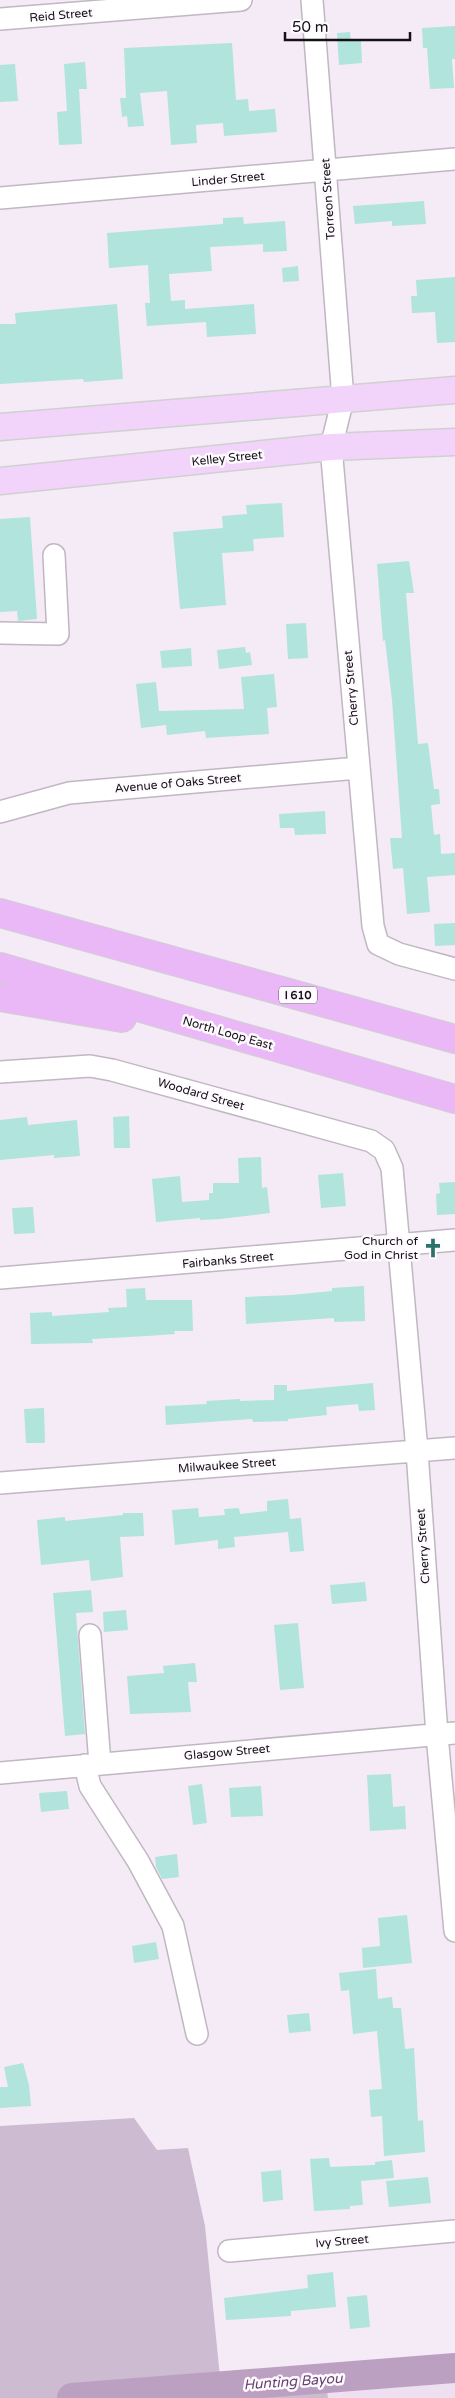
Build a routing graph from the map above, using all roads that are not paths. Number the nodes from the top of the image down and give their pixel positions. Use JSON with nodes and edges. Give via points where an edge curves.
{"nodes":[{"id":1,"x":241,"y":0,"type":"edge"},
{"id":2,"x":312,"y":0,"type":"edge"},
{"id":3,"x":0,"y":19,"type":"edge"},
{"id":4,"x":455,"y":159,"type":"edge"},
{"id":5,"x":326,"y":170,"type":"junction"},
{"id":6,"x":0,"y":198,"type":"edge"},
{"id":7,"x":455,"y":390,"type":"edge"},
{"id":8,"x":344,"y":399,"type":"junction"},
{"id":9,"x":0,"y":427,"type":"edge"},
{"id":10,"x":455,"y":442,"type":"edge"},
{"id":11,"x":331,"y":447,"type":"junction"},
{"id":12,"x":0,"y":481,"type":"edge"},
{"id":13,"x":54,"y":554,"type":"dead end"},
{"id":14,"x":0,"y":633,"type":"edge"},
{"id":15,"x":358,"y":768,"type":"junction"},
{"id":16,"x":0,"y":812,"type":"edge"},
{"id":17,"x":0,"y":904,"type":"edge"},
{"id":18,"x":0,"y":913,"type":"edge"},
{"id":19,"x":80,"y":935,"type":"junction"},
{"id":20,"x":0,"y":967,"type":"edge"},
{"id":21,"x":455,"y":969,"type":"edge"},
{"id":22,"x":0,"y":997,"type":"edge"},
{"id":23,"x":455,"y":1039,"type":"edge"},
{"id":24,"x":260,"y":1042,"type":"junction"},
{"id":25,"x":0,"y":1072,"type":"edge"},
{"id":26,"x":455,"y":1099,"type":"edge"},
{"id":27,"x":389,"y":1161,"type":"joint"},
{"id":28,"x":455,"y":1240,"type":"edge"},
{"id":29,"x":399,"y":1244,"type":"junction"},
{"id":30,"x":0,"y":1278,"type":"edge"},
{"id":31,"x":455,"y":1448,"type":"edge"},
{"id":32,"x":417,"y":1451,"type":"junction"},
{"id":33,"x":0,"y":1484,"type":"edge"},
{"id":34,"x":90,"y":1635,"type":"dead end"},
{"id":35,"x":446,"y":1734,"type":"edge"},
{"id":36,"x":93,"y":1765,"type":"junction"},
{"id":37,"x":0,"y":1773,"type":"edge"},
{"id":38,"x":455,"y":1931,"type":"edge"},
{"id":39,"x":197,"y":2034,"type":"dead end"},
{"id":40,"x":455,"y":2231,"type":"edge"},
{"id":41,"x":229,"y":2251,"type":"dead end"}],
"edges":[{"from":1,"to":3,"type":"street","name":"Reid Street"},
{"from":2,"to":5,"type":"street","name":"Torreon Street"},
{"from":4,"to":5,"type":"street","name":"Linder Street"},
{"from":5,"to":6,"type":"street","name":"Linder Street"},
{"from":5,"to":8,"type":"street","name":"Torreon Street"},
{"from":7,"to":8,"type":"main road"},
{"from":8,"to":9,"type":"main road"},
{"from":8,"to":11,"type":"street","name":"Cherry Street"},
{"from":10,"to":11,"type":"main road","name":"Kelley Street"},
{"from":11,"to":12,"type":"main road","name":"Kelley Street"},
{"from":11,"to":15,"type":"street","name":"Cherry Street"},
{"from":13,"to":14,"type":"street","via":[[58,634]]},
{"from":15,"to":16,"type":"street","name":"Avenue of Oaks Street","via":[[69,793]]},
{"from":15,"to":21,"type":"street","name":"Cherry Street","via":[[373,926],[378,944]]},
{"from":17,"to":19,"type":"highway"},
{"from":18,"to":19,"type":"highway","number":"I 610"},
{"from":19,"to":23,"type":"highway","number":"I 610"},
{"from":20,"to":24,"type":"highway","name":"North Loop East"},
{"from":22,"to":24,"type":"highway"},
{"from":24,"to":26,"type":"highway","name":"North Loop East"},
{"from":25,"to":27,"type":"street","name":"Woodard Street","via":[[90,1066],[112,1070],[371,1142],[384,1150]]},
{"from":27,"to":29,"type":"street","name":"Cherry Street"},
{"from":28,"to":29,"type":"street","name":"Fairbanks Street"},
{"from":29,"to":30,"type":"street","name":"Fairbanks Street"},
{"from":29,"to":32,"type":"street","name":"Cherry Street"},
{"from":31,"to":32,"type":"street","name":"Milwaukee Street"},
{"from":32,"to":33,"type":"street","name":"Milwaukee Street"},
{"from":32,"to":35,"type":"street","name":"Cherry Street"},
{"from":34,"to":36,"type":"street"},
{"from":35,"to":36,"type":"street","name":"Glasgow Street"},
{"from":35,"to":38,"type":"street","name":"Cherry Street"},
{"from":36,"to":37,"type":"street","name":"Glasgow Street"},
{"from":36,"to":39,"type":"street","via":[[90,1786],[138,1861],[173,1926]]},
{"from":40,"to":41,"type":"street","name":"Ivy Street"}]}
